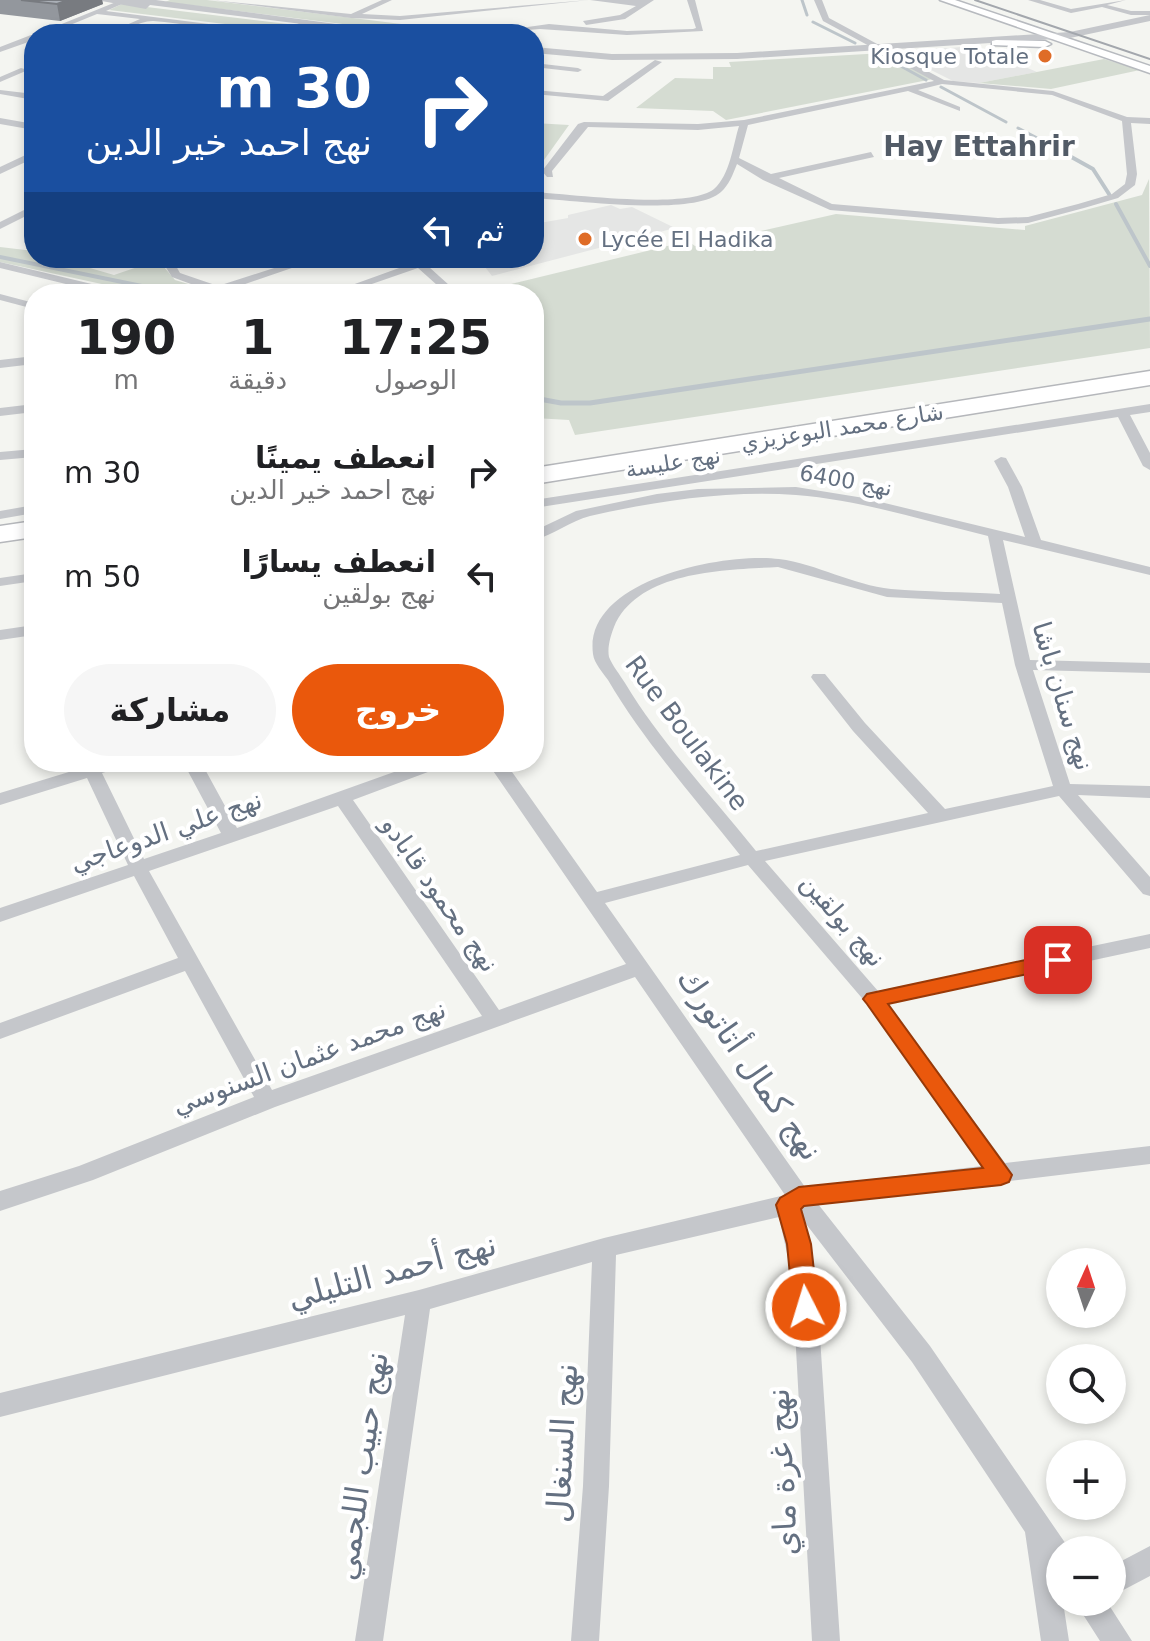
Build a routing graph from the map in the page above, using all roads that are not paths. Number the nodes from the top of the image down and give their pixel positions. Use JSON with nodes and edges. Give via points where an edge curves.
{"nodes":[{"id":1,"x":101,"y":0,"type":"edge"},
{"id":2,"x":214,"y":0,"type":"edge"},
{"id":3,"x":324,"y":0,"type":"edge"},
{"id":4,"x":388,"y":0,"type":"edge"},
{"id":5,"x":585,"y":0,"type":"edge"},
{"id":6,"x":594,"y":0,"type":"edge"},
{"id":7,"x":691,"y":0,"type":"edge"},
{"id":8,"x":818,"y":0,"type":"edge"},
{"id":9,"x":945,"y":0,"type":"edge"},
{"id":10,"x":961,"y":0,"type":"edge"},
{"id":11,"x":1032,"y":0,"type":"edge"},
{"id":12,"x":1122,"y":0,"type":"edge"},
{"id":13,"x":127,"y":1,"type":"edge"},
{"id":14,"x":646,"y":2,"type":"edge"},
{"id":15,"x":1099,"y":5,"type":"junction"},
{"id":16,"x":156,"y":7,"type":"edge"},
{"id":17,"x":301,"y":10,"type":"junction"},
{"id":18,"x":97,"y":12,"type":"junction"},
{"id":19,"x":1150,"y":15,"type":"edge"},
{"id":20,"x":351,"y":16,"type":"junction"},
{"id":21,"x":988,"y":16,"type":"junction"},
{"id":22,"x":305,"y":23,"type":"junction"},
{"id":23,"x":66,"y":24,"type":"edge"},
{"id":24,"x":127,"y":24,"type":"edge"},
{"id":25,"x":197,"y":24,"type":"edge"},
{"id":26,"x":311,"y":24,"type":"edge"},
{"id":27,"x":314,"y":24,"type":"edge"},
{"id":28,"x":544,"y":26,"type":"edge"},
{"id":29,"x":544,"y":27,"type":"edge"},
{"id":30,"x":1059,"y":37,"type":"junction"},
{"id":31,"x":24,"y":41,"type":"edge"},
{"id":32,"x":998,"y":42,"type":"junction"},
{"id":33,"x":883,"y":49,"type":"junction"},
{"id":34,"x":1086,"y":49,"type":"junction"},
{"id":35,"x":0,"y":50,"type":"edge"},
{"id":36,"x":544,"y":52,"type":"edge"},
{"id":37,"x":544,"y":53,"type":"edge"},
{"id":38,"x":658,"y":62,"type":"junction"},
{"id":39,"x":544,"y":66,"type":"edge"},
{"id":40,"x":1150,"y":67,"type":"edge"},
{"id":41,"x":578,"y":70,"type":"dead end"},
{"id":42,"x":24,"y":73,"type":"edge"},
{"id":43,"x":0,"y":80,"type":"edge"},
{"id":44,"x":942,"y":82,"type":"junction"},
{"id":45,"x":907,"y":88,"type":"junction"},
{"id":46,"x":0,"y":92,"type":"edge"},
{"id":47,"x":544,"y":93,"type":"edge"},
{"id":48,"x":24,"y":96,"type":"edge"},
{"id":49,"x":957,"y":109,"type":"dead end"},
{"id":50,"x":1126,"y":120,"type":"junction"},
{"id":51,"x":0,"y":121,"type":"edge"},
{"id":52,"x":1150,"y":121,"type":"edge"},
{"id":53,"x":744,"y":123,"type":"junction"},
{"id":54,"x":24,"y":125,"type":"edge"},
{"id":55,"x":871,"y":155,"type":"dead end"},
{"id":56,"x":0,"y":156,"type":"edge"},
{"id":57,"x":733,"y":159,"type":"junction"},
{"id":58,"x":23,"y":160,"type":"joint"},
{"id":59,"x":0,"y":171,"type":"edge"},
{"id":60,"x":550,"y":175,"type":"dead end"},
{"id":61,"x":766,"y":178,"type":"junction"},
{"id":62,"x":544,"y":195,"type":"edge"},
{"id":63,"x":24,"y":214,"type":"edge"},
{"id":64,"x":24,"y":224,"type":"edge"},
{"id":65,"x":0,"y":228,"type":"edge"},
{"id":66,"x":0,"y":265,"type":"edge"},
{"id":67,"x":171,"y":268,"type":"edge"},
{"id":68,"x":285,"y":268,"type":"edge"},
{"id":69,"x":398,"y":268,"type":"edge"},
{"id":70,"x":424,"y":268,"type":"edge"},
{"id":71,"x":79,"y":284,"type":"edge"},
{"id":72,"x":189,"y":284,"type":"edge"},
{"id":73,"x":236,"y":284,"type":"edge"},
{"id":74,"x":357,"y":284,"type":"edge"},
{"id":75,"x":442,"y":284,"type":"edge"},
{"id":76,"x":0,"y":297,"type":"edge"},
{"id":77,"x":24,"y":303,"type":"edge"},
{"id":78,"x":0,"y":361,"type":"edge"},
{"id":79,"x":24,"y":361,"type":"edge"},
{"id":80,"x":1150,"y":361,"type":"edge"},
{"id":81,"x":1150,"y":378,"type":"edge"},
{"id":82,"x":1150,"y":408,"type":"edge"},
{"id":83,"x":24,"y":409,"type":"edge"},
{"id":84,"x":0,"y":412,"type":"edge"},
{"id":85,"x":1122,"y":412,"type":"junction"},
{"id":86,"x":24,"y":454,"type":"edge"},
{"id":87,"x":544,"y":455,"type":"edge"},
{"id":88,"x":0,"y":456,"type":"edge"},
{"id":89,"x":1001,"y":461,"type":"dead end"},
{"id":90,"x":1150,"y":466,"type":"edge"},
{"id":91,"x":544,"y":474,"type":"edge"},
{"id":92,"x":651,"y":492,"type":"junction"},
{"id":93,"x":544,"y":503,"type":"edge"},
{"id":94,"x":24,"y":511,"type":"edge"},
{"id":95,"x":0,"y":515,"type":"edge"},
{"id":96,"x":24,"y":530,"type":"edge"},
{"id":97,"x":544,"y":531,"type":"edge"},
{"id":98,"x":0,"y":534,"type":"edge"},
{"id":99,"x":995,"y":536,"type":"junction"},
{"id":100,"x":1035,"y":544,"type":"junction"},
{"id":101,"x":24,"y":551,"type":"edge"},
{"id":102,"x":0,"y":554,"type":"edge"},
{"id":103,"x":1150,"y":571,"type":"edge"},
{"id":104,"x":24,"y":578,"type":"edge"},
{"id":105,"x":0,"y":582,"type":"edge"},
{"id":106,"x":1009,"y":599,"type":"junction"},
{"id":107,"x":24,"y":632,"type":"edge"},
{"id":108,"x":0,"y":635,"type":"edge"},
{"id":109,"x":1023,"y":665,"type":"junction"},
{"id":110,"x":1150,"y":668,"type":"edge"},
{"id":111,"x":819,"y":677,"type":"dead end"},
{"id":112,"x":74,"y":772,"type":"edge"},
{"id":113,"x":93,"y":772,"type":"edge"},
{"id":114,"x":197,"y":772,"type":"edge"},
{"id":115,"x":411,"y":772,"type":"edge"},
{"id":116,"x":503,"y":772,"type":"edge"},
{"id":117,"x":1063,"y":789,"type":"junction"},
{"id":118,"x":1150,"y":792,"type":"edge"},
{"id":119,"x":342,"y":798,"type":"junction"},
{"id":120,"x":0,"y":799,"type":"edge"},
{"id":121,"x":940,"y":815,"type":"junction"},
{"id":122,"x":232,"y":836,"type":"junction"},
{"id":123,"x":752,"y":858,"type":"junction"},
{"id":124,"x":139,"y":869,"type":"junction"},
{"id":125,"x":1150,"y":889,"type":"edge"},
{"id":126,"x":593,"y":900,"type":"junction"},
{"id":127,"x":0,"y":915,"type":"edge"},
{"id":128,"x":1150,"y":941,"type":"edge"},
{"id":129,"x":190,"y":961,"type":"junction"},
{"id":130,"x":638,"y":968,"type":"junction"},
{"id":131,"x":874,"y":999,"type":"junction"},
{"id":132,"x":494,"y":1018,"type":"junction"},
{"id":133,"x":0,"y":1031,"type":"edge"},
{"id":134,"x":267,"y":1101,"type":"junction"},
{"id":135,"x":1150,"y":1155,"type":"edge"},
{"id":136,"x":1001,"y":1175,"type":"junction"},
{"id":137,"x":0,"y":1201,"type":"edge"},
{"id":138,"x":794,"y":1201,"type":"junction"},
{"id":139,"x":604,"y":1248,"type":"junction"},
{"id":140,"x":419,"y":1301,"type":"junction"},
{"id":141,"x":0,"y":1405,"type":"edge"},
{"id":142,"x":1036,"y":1527,"type":"junction"},
{"id":143,"x":1046,"y":1541,"type":"edge"},
{"id":144,"x":1150,"y":1560,"type":"edge"},
{"id":145,"x":1126,"y":1574,"type":"edge"},
{"id":146,"x":1099,"y":1616,"type":"edge"},
{"id":147,"x":369,"y":1641,"type":"edge"},
{"id":148,"x":585,"y":1641,"type":"edge"},
{"id":149,"x":826,"y":1641,"type":"edge"},
{"id":150,"x":1055,"y":1641,"type":"edge"},
{"id":151,"x":1118,"y":1641,"type":"edge"}],
"edges":[{"from":1,"to":13,"type":"street"},
{"from":2,"to":17,"type":"street"},
{"from":3,"to":17,"type":"street"},
{"from":4,"to":20,"type":"street"},
{"from":5,"to":20,"type":"street","via":[[409,18]]},
{"from":6,"to":14,"type":"street"},
{"from":7,"to":29,"type":"street","via":[[697,31]]},
{"from":8,"to":33,"type":"street","via":[[826,19]]},
{"from":9,"to":21,"type":"main road"},
{"from":10,"to":30,"type":"main road"},
{"from":11,"to":15,"type":"street","via":[[1071,11]]},
{"from":12,"to":15,"type":"street"},
{"from":13,"to":16,"type":"street"},
{"from":13,"to":18,"type":"street"},
{"from":14,"to":28,"type":"street","via":[[613,19]]},
{"from":15,"to":19,"type":"street"},
{"from":16,"to":18,"type":"street"},
{"from":16,"to":22,"type":"street"},
{"from":16,"to":24,"type":"street"},
{"from":16,"to":25,"type":"street"},
{"from":17,"to":20,"type":"street"},
{"from":18,"to":23,"type":"street"},
{"from":19,"to":30,"type":"street"},
{"from":21,"to":30,"type":"main road"},
{"from":21,"to":32,"type":"main road","via":[[1013,31]]},
{"from":22,"to":26,"type":"street"},
{"from":22,"to":27,"type":"street"},
{"from":30,"to":32,"type":"street"},
{"from":30,"to":34,"type":"main road"},
{"from":30,"to":40,"type":"main road"},
{"from":31,"to":35,"type":"street"},
{"from":32,"to":33,"type":"street"},
{"from":32,"to":34,"type":"main road"},
{"from":33,"to":36,"type":"street","via":[[665,58]]},
{"from":33,"to":38,"type":"street"},
{"from":33,"to":44,"type":"street"},
{"from":34,"to":40,"type":"main road"},
{"from":37,"to":38,"type":"street"},
{"from":38,"to":47,"type":"street","via":[[605,99]]},
{"from":39,"to":41,"type":"street"},
{"from":42,"to":43,"type":"street"},
{"from":44,"to":45,"type":"street"},
{"from":44,"to":50,"type":"street","via":[[1053,93]]},
{"from":45,"to":49,"type":"street"},
{"from":45,"to":53,"type":"street"},
{"from":46,"to":48,"type":"street"},
{"from":50,"to":52,"type":"street"},
{"from":50,"to":61,"type":"street","via":[[1130,185],[1115,196],[1028,220],[843,210]]},
{"from":51,"to":54,"type":"street"},
{"from":53,"to":57,"type":"street"},
{"from":53,"to":60,"type":"street","via":[[587,124],[547,171]]},
{"from":55,"to":61,"type":"street"},
{"from":56,"to":58,"type":"street"},
{"from":57,"to":61,"type":"street"},
{"from":57,"to":62,"type":"street","via":[[714,194],[695,201]]},
{"from":58,"to":59,"type":"street"},
{"from":63,"to":65,"type":"street"},
{"from":64,"to":65,"type":"street"},
{"from":66,"to":71,"type":"street"},
{"from":67,"to":72,"type":"street"},
{"from":68,"to":73,"type":"street"},
{"from":69,"to":74,"type":"street"},
{"from":70,"to":75,"type":"street"},
{"from":76,"to":77,"type":"street"},
{"from":78,"to":79,"type":"street"},
{"from":80,"to":87,"type":"highway","name":"شارع محمد البوعزيزي"},
{"from":81,"to":91,"type":"highway","name":"شارع محمد البوعزيزي"},
{"from":82,"to":85,"type":"street","name":"نهج عليسة"},
{"from":83,"to":84,"type":"street"},
{"from":85,"to":90,"type":"street"},
{"from":85,"to":92,"type":"street","name":"نهج عليسة"},
{"from":86,"to":88,"type":"street"},
{"from":89,"to":100,"type":"street"},
{"from":92,"to":93,"type":"street","name":"نهج عليسة"},
{"from":92,"to":97,"type":"street","name":"نهج 6400"},
{"from":92,"to":99,"type":"street","name":"نهج 6400","via":[[816,493]]},
{"from":94,"to":95,"type":"street"},
{"from":96,"to":98,"type":"highway"},
{"from":99,"to":100,"type":"street","name":"نهج 6400"},
{"from":99,"to":106,"type":"street","name":"نهج سنان باشا"},
{"from":100,"to":103,"type":"street","name":"نهج 6400"},
{"from":101,"to":102,"type":"highway"},
{"from":104,"to":105,"type":"street"},
{"from":106,"to":109,"type":"street","name":"نهج سنان باشا"},
{"from":106,"to":123,"type":"street","name":"Rue Boulakine","via":[[887,593],[796,566],[755,562],[667,577],[628,598],[609,621],[601,656],[631,706]]},
{"from":107,"to":108,"type":"street"},
{"from":109,"to":110,"type":"street"},
{"from":109,"to":117,"type":"street","name":"نهج سنان باشا"},
{"from":111,"to":121,"type":"street"},
{"from":112,"to":120,"type":"street"},
{"from":113,"to":124,"type":"street"},
{"from":114,"to":122,"type":"street"},
{"from":115,"to":119,"type":"street","name":"نهج علي الدوعاجي"},
{"from":116,"to":126,"type":"street","name":"نهج كمال أتاتورك"},
{"from":117,"to":118,"type":"street"},
{"from":117,"to":121,"type":"street"},
{"from":117,"to":125,"type":"street","name":"نهج سنان باشا"},
{"from":119,"to":122,"type":"street","name":"نهج علي الدوعاجي"},
{"from":119,"to":132,"type":"street","name":"نهج محمود قابادو"},
{"from":121,"to":123,"type":"street"},
{"from":122,"to":124,"type":"street","name":"نهج علي الدوعاجي"},
{"from":123,"to":126,"type":"street"},
{"from":123,"to":131,"type":"street","name":"نهج بولقين"},
{"from":124,"to":127,"type":"street","name":"نهج علي الدوعاجي"},
{"from":124,"to":129,"type":"street"},
{"from":126,"to":130,"type":"street","name":"نهج كمال أتاتورك"},
{"from":128,"to":131,"type":"street"},
{"from":129,"to":133,"type":"street"},
{"from":129,"to":134,"type":"street"},
{"from":130,"to":132,"type":"street","name":"نهج محمد عثمان السنوسي"},
{"from":130,"to":138,"type":"street","name":"نهج كمال أتاتورك"},
{"from":131,"to":136,"type":"street","name":"نهج بولقين"},
{"from":132,"to":134,"type":"street","name":"نهج محمد عثمان السنوسي"},
{"from":134,"to":137,"type":"street","name":"نهج محمد عثمان السنوسي"},
{"from":135,"to":136,"type":"street","name":"نهج أحمد التليلي"},
{"from":136,"to":138,"type":"street","name":"نهج أحمد التليلي"},
{"from":138,"to":139,"type":"street","name":"نهج أحمد التليلي"},
{"from":138,"to":142,"type":"street","name":"نهج كمال أتاتورك","via":[[921,1354]]},
{"from":138,"to":149,"type":"street","name":"نهج غرة ماي","via":[[804,1276]]},
{"from":139,"to":140,"type":"street","name":"نهج أحمد التليلي"},
{"from":139,"to":148,"type":"street","name":"نهج السنغال"},
{"from":140,"to":141,"type":"street","name":"نهج أحمد التليلي"},
{"from":140,"to":147,"type":"street","name":"نهج حبيب اللجمي"},
{"from":142,"to":143,"type":"street","name":"نهج كمال أتاتورك"},
{"from":142,"to":150,"type":"street"},
{"from":144,"to":145,"type":"street"},
{"from":146,"to":151,"type":"street"}]}
